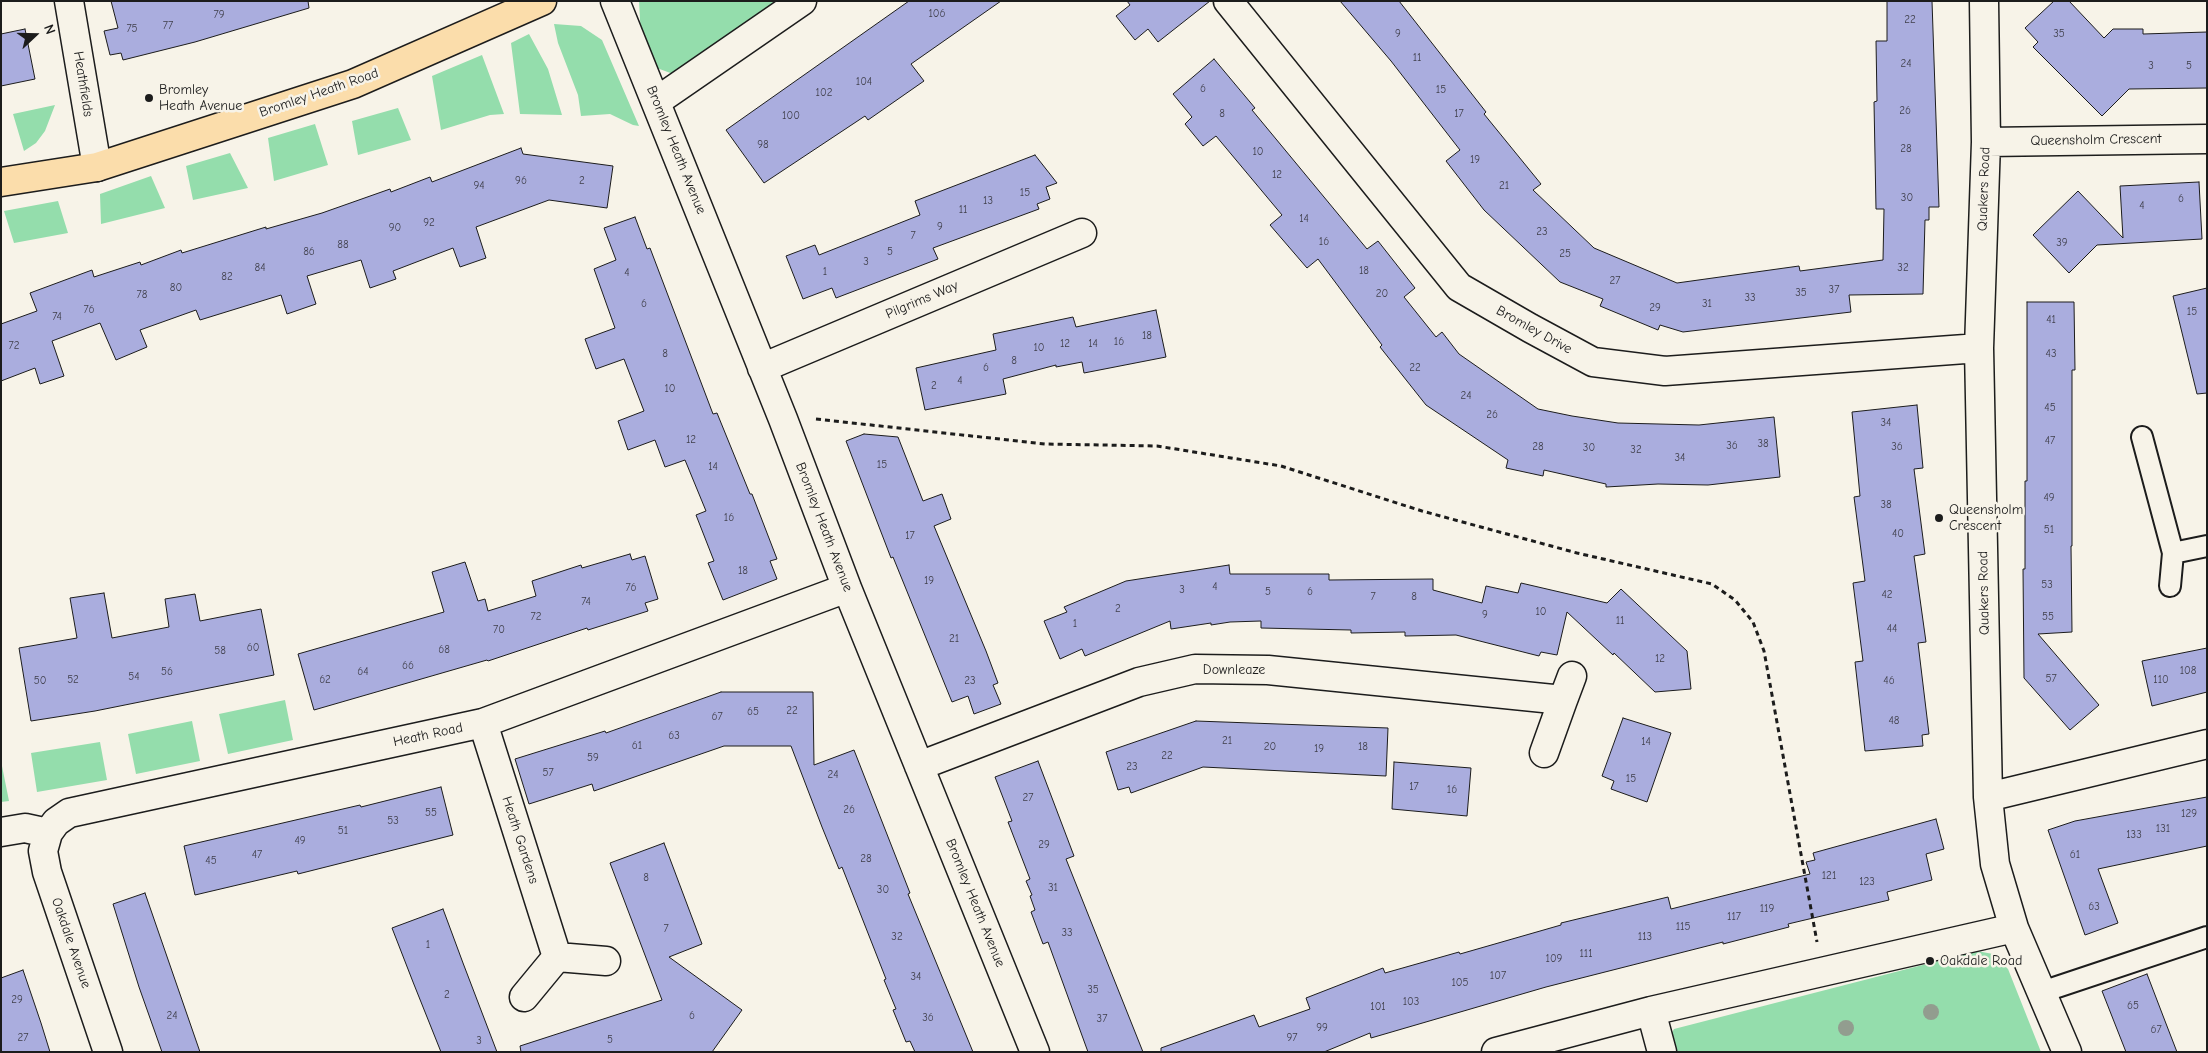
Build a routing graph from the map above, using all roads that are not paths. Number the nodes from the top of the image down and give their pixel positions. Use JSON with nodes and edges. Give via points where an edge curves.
{"nodes":[{"id":1,"x":69,"y":1,"type":"edge"},
{"id":2,"x":542,"y":1,"type":"edge"},
{"id":3,"x":615,"y":1,"type":"edge"},
{"id":4,"x":802,"y":1,"type":"edge"},
{"id":5,"x":1228,"y":1,"type":"edge"},
{"id":6,"x":1984,"y":1,"type":"edge"},
{"id":7,"x":657,"y":101,"type":"junction"},
{"id":8,"x":2207,"y":139,"type":"edge"},
{"id":9,"x":1986,"y":142,"type":"junction"},
{"id":10,"x":97,"y":167,"type":"junction"},
{"id":11,"x":1,"y":182,"type":"edge"},
{"id":12,"x":1082,"y":233,"type":"dead end"},
{"id":13,"x":1979,"y":348,"type":"junction"},
{"id":14,"x":762,"y":368,"type":"junction"},
{"id":15,"x":2142,"y":436,"type":"dead end"},
{"id":16,"x":2207,"y":546,"type":"edge"},
{"id":17,"x":2173,"y":553,"type":"junction"},
{"id":18,"x":2170,"y":586,"type":"dead end"},
{"id":19,"x":847,"y":588,"type":"junction"},
{"id":20,"x":483,"y":723,"type":"junction"},
{"id":21,"x":2207,"y":744,"type":"edge"},
{"id":22,"x":1544,"y":753,"type":"dead end"},
{"id":23,"x":919,"y":766,"type":"junction"},
{"id":24,"x":1988,"y":797,"type":"junction"},
{"id":25,"x":1,"y":832,"type":"edge"},
{"id":26,"x":48,"y":833,"type":"junction"},
{"id":27,"x":2014,"y":928,"type":"junction"},
{"id":28,"x":2207,"y":937,"type":"edge"},
{"id":29,"x":557,"y":957,"type":"junction"},
{"id":30,"x":606,"y":961,"type":"dead end"},
{"id":31,"x":2042,"y":992,"type":"junction"},
{"id":32,"x":524,"y":997,"type":"dead end"},
{"id":33,"x":1651,"y":1011,"type":"junction"},
{"id":34,"x":108,"y":1052,"type":"edge"},
{"id":35,"x":1035,"y":1052,"type":"edge"},
{"id":36,"x":1496,"y":1052,"type":"edge"},
{"id":37,"x":1662,"y":1052,"type":"edge"},
{"id":38,"x":2067,"y":1052,"type":"edge"}],
"edges":[{"from":1,"to":10,"type":"street","name":"Heathfields"},
{"from":2,"to":10,"type":"main road","name":"Bromley Heath Road","via":[[353,84]]},
{"from":3,"to":7,"type":"street","name":"Bromley Heath Avenue"},
{"from":4,"to":7,"type":"street"},
{"from":5,"to":13,"type":"street","name":"Bromley Drive","via":[[1459,287],[1593,362],[1665,370]]},
{"from":6,"to":9,"type":"street","name":"Quakers Road"},
{"from":7,"to":14,"type":"street","name":"Bromley Heath Avenue"},
{"from":8,"to":9,"type":"street","name":"Queensholm Crescent"},
{"from":9,"to":13,"type":"street","name":"Quakers Road"},
{"from":10,"to":11,"type":"main road","name":"Bromley Heath Road"},
{"from":12,"to":14,"type":"street","name":"Pilgrims Way"},
{"from":13,"to":24,"type":"street","name":"Quakers Road"},
{"from":14,"to":19,"type":"street","name":"Bromley Heath Avenue"},
{"from":15,"to":17,"type":"lane"},
{"from":16,"to":17,"type":"lane"},
{"from":17,"to":18,"type":"lane"},
{"from":19,"to":20,"type":"street","name":"Heath Road"},
{"from":19,"to":23,"type":"street","name":"Bromley Heath Avenue"},
{"from":20,"to":26,"type":"street","name":"Heath Road","via":[[69,813]]},
{"from":20,"to":29,"type":"street","name":"Heath Gardens"},
{"from":21,"to":24,"type":"street"},
{"from":22,"to":23,"type":"street","name":"Downleaze","via":[[1568,688],[1268,670],[1195,669],[1139,682]]},
{"from":23,"to":35,"type":"street","name":"Bromley Heath Avenue"},
{"from":24,"to":27,"type":"street","name":"Quakers Road","via":[[1995,864]]},
{"from":25,"to":26,"type":"street","via":[[25,828]]},
{"from":26,"to":34,"type":"street","name":"Oakdale Avenue","via":[[43,851],[47,872]]},
{"from":27,"to":31,"type":"street","name":"Quakers Road"},
{"from":27,"to":33,"type":"street"},
{"from":28,"to":31,"type":"lane"},
{"from":29,"to":30,"type":"street"},
{"from":29,"to":32,"type":"street"},
{"from":31,"to":38,"type":"street","name":"Quakers Road"},
{"from":33,"to":36,"type":"street"},
{"from":33,"to":37,"type":"street"}]}
